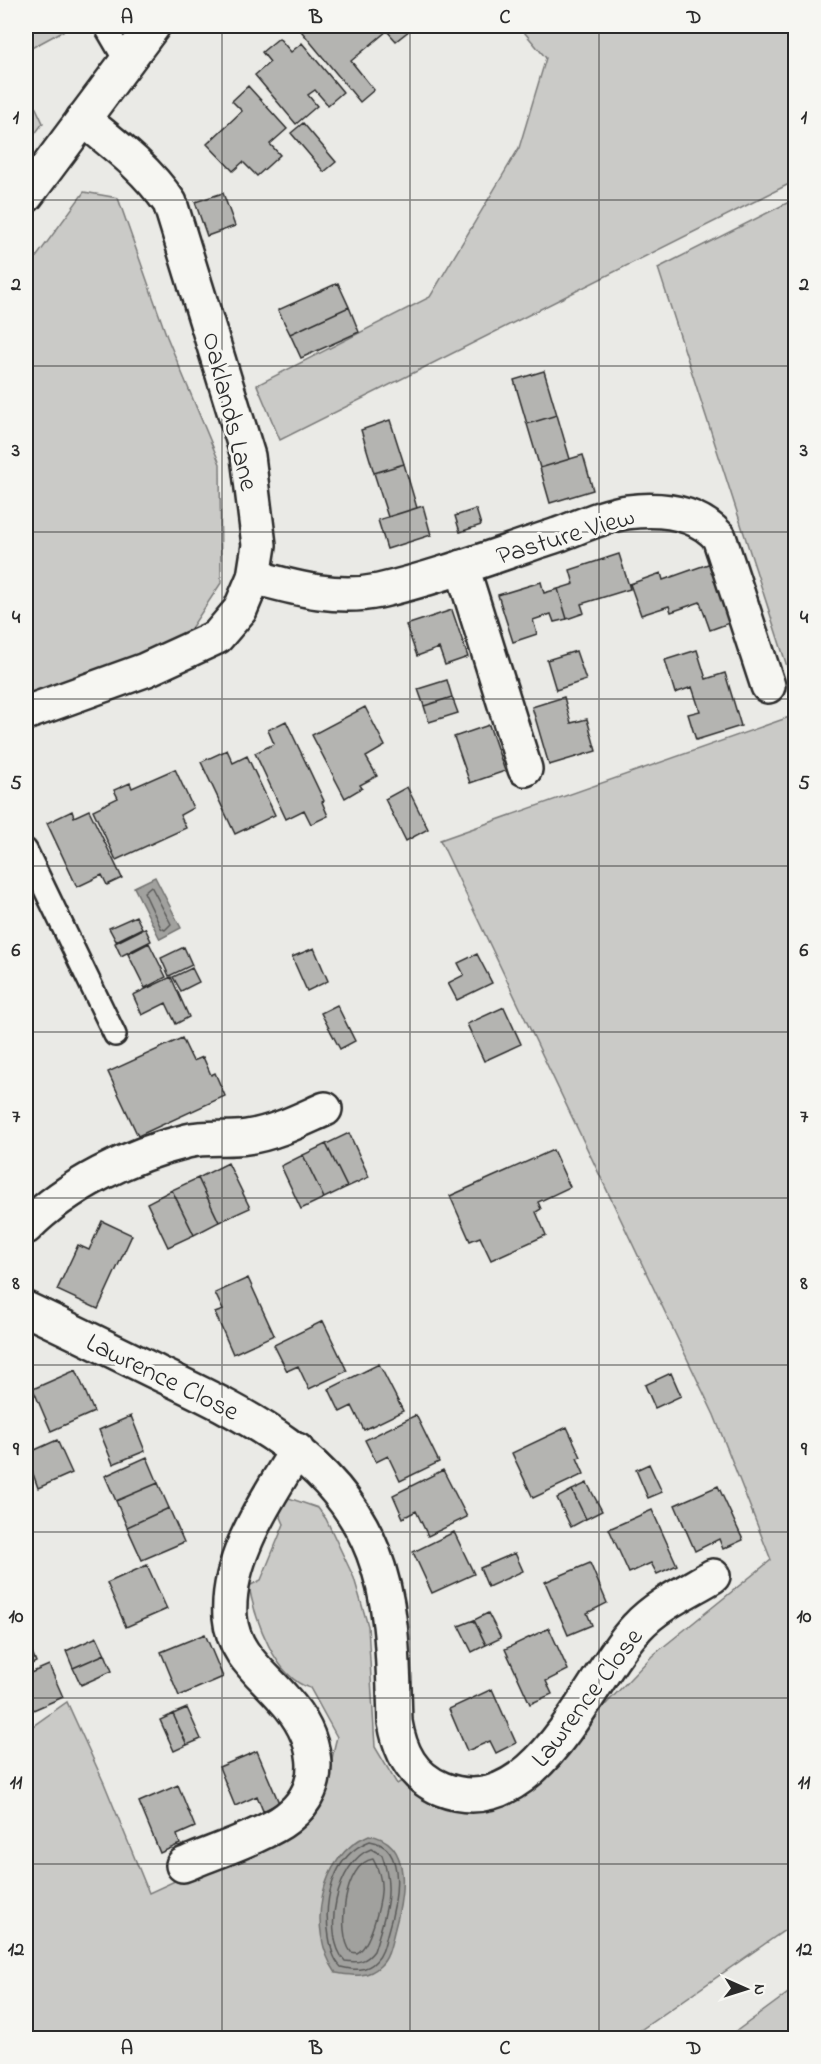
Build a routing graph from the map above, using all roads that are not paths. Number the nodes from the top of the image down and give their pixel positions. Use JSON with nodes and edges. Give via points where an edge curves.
{"nodes":[{"id":1,"x":105,"y":26,"type":"edge"},
{"id":2,"x":153,"y":26,"type":"edge"},
{"id":3,"x":126,"y":62,"type":"junction"},
{"id":4,"x":83,"y":119,"type":"junction"},
{"id":5,"x":26,"y":196,"type":"edge"},
{"id":6,"x":462,"y":567,"type":"junction"},
{"id":7,"x":254,"y":576,"type":"junction"},
{"id":8,"x":768,"y":686,"type":"dead end"},
{"id":9,"x":26,"y":713,"type":"edge"},
{"id":10,"x":525,"y":768,"type":"dead end"},
{"id":11,"x":26,"y":849,"type":"edge"},
{"id":12,"x":115,"y":1035,"type":"dead end"},
{"id":13,"x":325,"y":1109,"type":"dead end"},
{"id":14,"x":26,"y":1227,"type":"edge"},
{"id":15,"x":26,"y":1309,"type":"edge"},
{"id":16,"x":297,"y":1450,"type":"junction"},
{"id":17,"x":713,"y":1576,"type":"dead end"},
{"id":18,"x":183,"y":1865,"type":"dead end"}],
"edges":[{"from":1,"to":3,"type":"lane"},
{"from":2,"to":3,"type":"street"},
{"from":3,"to":4,"type":"street"},
{"from":4,"to":5,"type":"street"},
{"from":4,"to":7,"type":"street","name":"Oaklands Lane","via":[[154,179],[170,203],[182,235],[248,456],[259,545]]},
{"from":6,"to":7,"type":"street","name":"Pasture View","via":[[379,591],[350,595],[316,593]]},
{"from":6,"to":8,"type":"street","name":"Pasture View","via":[[624,512],[678,513],[705,522],[719,537]]},
{"from":6,"to":10,"type":"street","name":"Pasture View"},
{"from":7,"to":9,"type":"street","name":"Oaklands Lane","via":[[240,610],[217,637],[145,670]]},
{"from":11,"to":12,"type":"lane"},
{"from":13,"to":14,"type":"street","via":[[268,1133],[190,1140],[133,1157],[75,1189]]},
{"from":15,"to":16,"type":"street","name":"Lawrence Close","via":[[248,1417]]},
{"from":16,"to":17,"type":"street","name":"Lawrence Close","via":[[347,1501],[369,1544],[390,1619],[398,1738],[411,1767],[422,1778],[449,1791],[482,1793],[531,1771],[556,1743],[602,1671],[638,1626]]},
{"from":16,"to":18,"type":"street","via":[[244,1544],[230,1610],[233,1632],[244,1655],[285,1699],[306,1730],[315,1758],[311,1788],[304,1802],[287,1819]]}]}
